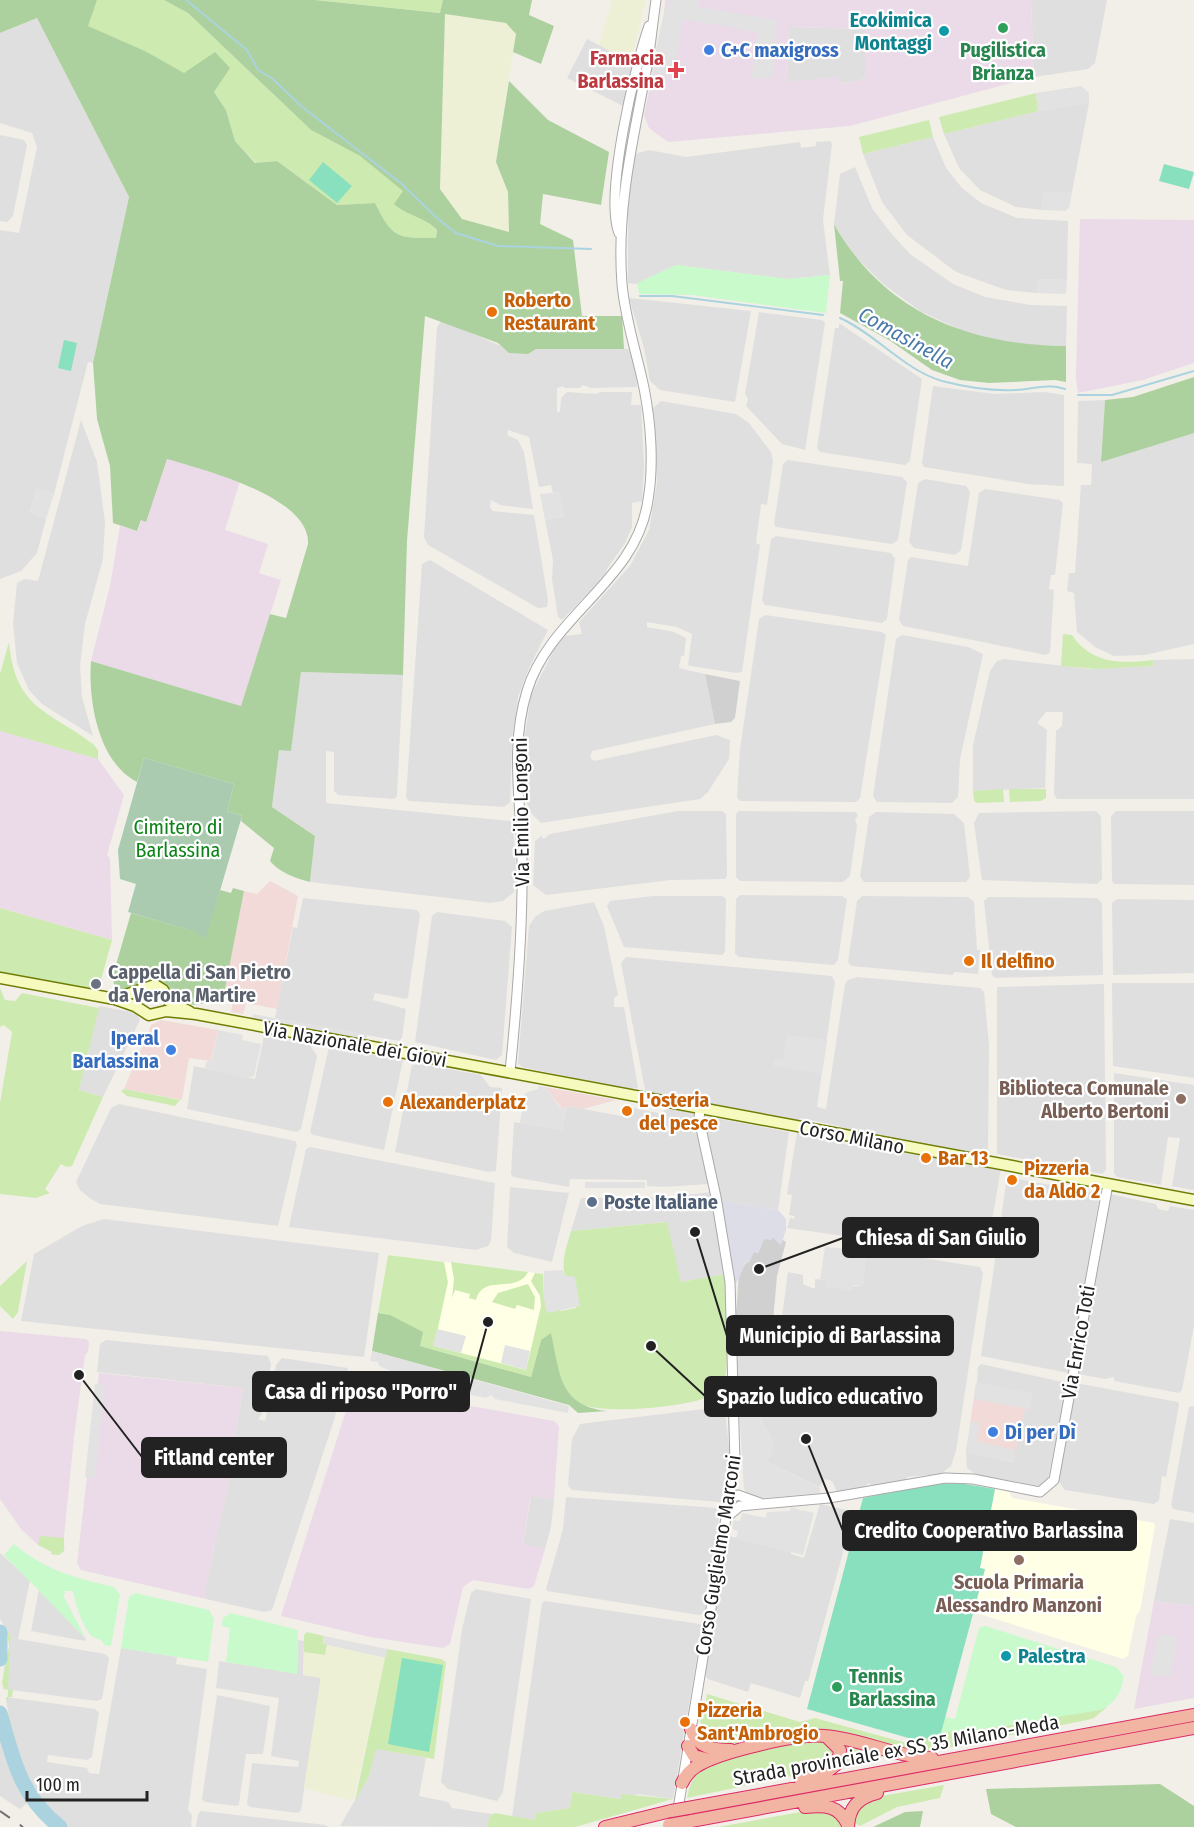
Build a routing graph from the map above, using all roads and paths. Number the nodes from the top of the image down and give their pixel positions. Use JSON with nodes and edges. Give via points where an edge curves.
{"nodes":[{"id":1,"x":656,"y":0,"type":"edge"},
{"id":2,"x":654,"y":12,"type":"junction"},
{"id":3,"x":638,"y":64,"type":"junction"},
{"id":4,"x":632,"y":136,"type":"junction"},
{"id":5,"x":614,"y":197,"type":"junction"},
{"id":6,"x":620,"y":235,"type":"junction"},
{"id":7,"x":0,"y":978,"type":"edge"},
{"id":8,"x":141,"y":990,"type":"junction"},
{"id":9,"x":166,"y":995,"type":"junction"},
{"id":10,"x":109,"y":998,"type":"junction"},
{"id":11,"x":141,"y":1010,"type":"junction"},
{"id":12,"x":158,"y":1014,"type":"junction"},
{"id":13,"x":200,"y":1015,"type":"junction"},
{"id":14,"x":510,"y":1072,"type":"junction"},
{"id":15,"x":700,"y":1109,"type":"junction"},
{"id":16,"x":1108,"y":1184,"type":"junction"},
{"id":17,"x":1194,"y":1200,"type":"edge"},
{"id":18,"x":733,"y":1478,"type":"junction"},
{"id":19,"x":730,"y":1497,"type":"junction"},
{"id":20,"x":746,"y":1502,"type":"junction"},
{"id":21,"x":726,"y":1518,"type":"junction"},
{"id":22,"x":1194,"y":1715,"type":"edge"},
{"id":23,"x":1194,"y":1728,"type":"edge"},
{"id":24,"x":691,"y":1729,"type":"junction"},
{"id":25,"x":823,"y":1735,"type":"junction"},
{"id":26,"x":703,"y":1746,"type":"junction"},
{"id":27,"x":688,"y":1750,"type":"junction"},
{"id":28,"x":741,"y":1750,"type":"junction"},
{"id":29,"x":963,"y":1757,"type":"junction"},
{"id":30,"x":709,"y":1760,"type":"junction"},
{"id":31,"x":939,"y":1775,"type":"junction"},
{"id":32,"x":682,"y":1783,"type":"junction"},
{"id":33,"x":751,"y":1796,"type":"junction"},
{"id":34,"x":753,"y":1810,"type":"junction"},
{"id":35,"x":673,"y":1825,"type":"edge"},
{"id":36,"x":848,"y":1826,"type":"edge"},
{"id":37,"x":605,"y":1827,"type":"edge"}],
"edges":[{"from":1,"to":2,"type":"street","name":"Via Emilio Longoni"},
{"from":2,"to":3,"type":"street","name":"Via Emilio Longoni"},
{"from":2,"to":4,"type":"street","name":"Via Emilio Longoni"},
{"from":3,"to":4,"type":"street","name":"Via Emilio Longoni","via":[[641,75]]},
{"from":3,"to":5,"type":"street","name":"Via Emilio Longoni"},
{"from":4,"to":5,"type":"street","name":"Via Emilio Longoni"},
{"from":4,"to":6,"type":"street","name":"Via Emilio Longoni"},
{"from":5,"to":6,"type":"street","name":"Via Emilio Longoni"},
{"from":6,"to":14,"type":"street","name":"Via Emilio Longoni","via":[[624,301],[645,392],[650,490],[642,529],[631,551],[545,653],[529,684],[522,711],[516,786],[522,889]]},
{"from":7,"to":10,"type":"main road"},
{"from":8,"to":9,"type":"main road","name":"Via Nazionale dei Giovi","via":[[155,985]]},
{"from":8,"to":10,"type":"main road","name":"Via Nazionale dei Giovi"},
{"from":8,"to":11,"type":"main road","via":[[137,999]]},
{"from":9,"to":12,"type":"main road","via":[[165,1007]]},
{"from":9,"to":13,"type":"main road","name":"Via Nazionale dei Giovi","via":[[169,1001]]},
{"from":10,"to":11,"type":"main road","name":"Via Nazionale dei Giovi"},
{"from":11,"to":12,"type":"main road","name":"Via Nazionale dei Giovi","via":[[148,1015]]},
{"from":12,"to":13,"type":"main road","name":"Via Nazionale dei Giovi","via":[[166,1011]]},
{"from":13,"to":14,"type":"main road","name":"Via Nazionale dei Giovi"},
{"from":14,"to":15,"type":"main road","name":"Corso Milano"},
{"from":15,"to":16,"type":"main road","name":"Corso Milano"},
{"from":15,"to":18,"type":"street","name":"Corso Guglielmo Marconi","via":[[730,1282]]},
{"from":16,"to":17,"type":"main road","name":"Corso Milano"},
{"from":16,"to":20,"type":"street","name":"Via Enrico Toti","via":[[1054,1480],[1040,1492],[973,1479],[945,1478],[829,1498]]},
{"from":18,"to":19,"type":"street","name":"Corso Guglielmo Marconi"},
{"from":18,"to":20,"type":"street"},
{"from":19,"to":20,"type":"street","via":[[738,1495]]},
{"from":19,"to":21,"type":"street","name":"Corso Guglielmo Marconi"},
{"from":20,"to":21,"type":"street"},
{"from":21,"to":24,"type":"street","name":"Corso Guglielmo Marconi"},
{"from":22,"to":29,"type":"highway","name":"Strada provinciale ex SS 35 Milano-Meda"},
{"from":23,"to":31,"type":"highway","name":"Strada provinciale ex SS 35 Milano-Meda"},
{"from":24,"to":26,"type":"highway"},
{"from":24,"to":27,"type":"street","name":"Corso Guglielmo Marconi"},
{"from":25,"to":28,"type":"highway"},
{"from":25,"to":29,"type":"highway","via":[[913,1757]]},
{"from":25,"to":33,"type":"highway","via":[[840,1750],[835,1767]]},
{"from":26,"to":27,"type":"highway"},
{"from":26,"to":28,"type":"highway"},
{"from":27,"to":30,"type":"highway"},
{"from":27,"to":32,"type":"street","name":"Corso Guglielmo Marconi"},
{"from":28,"to":30,"type":"highway"},
{"from":29,"to":33,"type":"highway","name":"Strada provinciale ex SS 35 Milano-Meda"},
{"from":30,"to":32,"type":"highway","via":[[691,1770]]},
{"from":31,"to":34,"type":"highway","name":"Strada provinciale ex SS 35 Milano-Meda"},
{"from":31,"to":36,"type":"highway","via":[[860,1799],[852,1806]]},
{"from":32,"to":35,"type":"street","name":"Corso Guglielmo Marconi"},
{"from":33,"to":37,"type":"highway","name":"Strada provinciale ex SS 35 Milano-Meda","bridge":true},
{"from":34,"to":35,"type":"highway","name":"Strada provinciale ex SS 35 Milano-Meda"},
{"from":34,"to":36,"type":"highway","via":[[830,1806],[841,1813]]}]}
